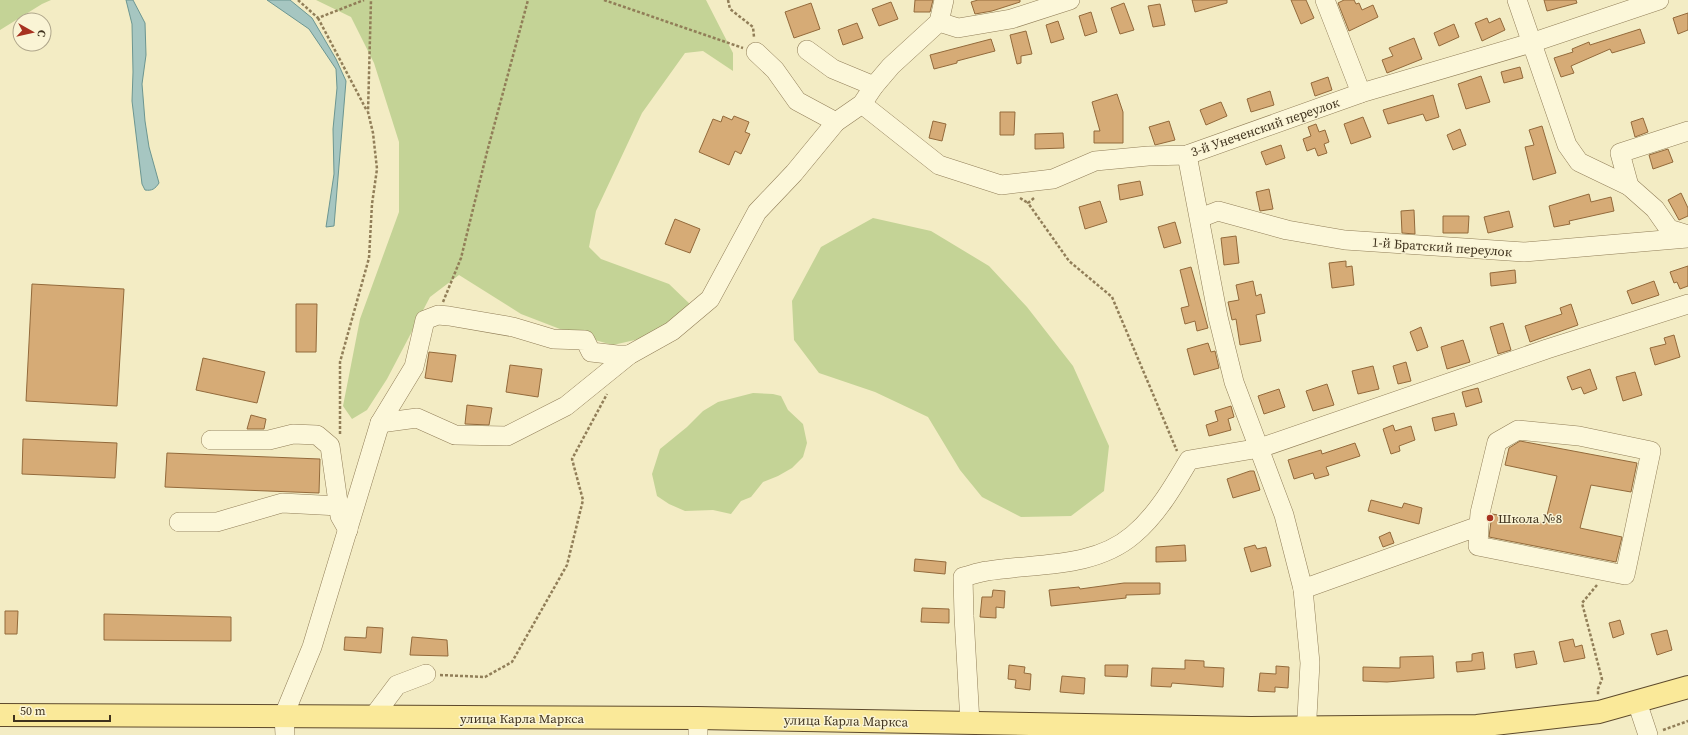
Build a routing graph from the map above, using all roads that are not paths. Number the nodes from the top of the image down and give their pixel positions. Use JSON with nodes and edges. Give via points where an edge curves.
{"nodes":[{"id":1,"x":944,"y":0,"type":"edge"},
{"id":2,"x":1070,"y":0,"type":"edge"},
{"id":3,"x":1326,"y":0,"type":"edge"},
{"id":4,"x":1517,"y":0,"type":"edge"},
{"id":5,"x":1659,"y":0,"type":"edge"},
{"id":6,"x":939,"y":22,"type":"junction"},
{"id":7,"x":1531,"y":43,"type":"junction"},
{"id":8,"x":807,"y":50,"type":"dead end"},
{"id":9,"x":756,"y":52,"type":"road end"},
{"id":10,"x":874,"y":86,"type":"junction"},
{"id":11,"x":1361,"y":93,"type":"junction"},
{"id":12,"x":862,"y":104,"type":"junction"},
{"id":13,"x":836,"y":122,"type":"junction"},
{"id":14,"x":1688,"y":131,"type":"edge"},
{"id":15,"x":1187,"y":155,"type":"junction"},
{"id":16,"x":1629,"y":186,"type":"junction"},
{"id":17,"x":1200,"y":218,"type":"junction"},
{"id":18,"x":1688,"y":237,"type":"edge"},
{"id":19,"x":1688,"y":304,"type":"edge"},
{"id":20,"x":629,"y":355,"type":"junction"},
{"id":21,"x":380,"y":423,"type":"junction"},
{"id":22,"x":211,"y":440,"type":"dead end"},
{"id":23,"x":1260,"y":448,"type":"junction"},
{"id":24,"x":339,"y":506,"type":"junction"},
{"id":25,"x":179,"y":522,"type":"dead end"},
{"id":26,"x":1479,"y":526,"type":"junction"},
{"id":27,"x":348,"y":530,"type":"junction"},
{"id":28,"x":1303,"y":589,"type":"junction"},
{"id":29,"x":426,"y":674,"type":"road end"},
{"id":30,"x":1688,"y":687,"type":"edge"},
{"id":31,"x":1637,"y":702,"type":"junction"},
{"id":32,"x":0,"y":714,"type":"edge"},
{"id":33,"x":373,"y":717,"type":"junction"},
{"id":34,"x":970,"y":723,"type":"junction"},
{"id":35,"x":285,"y":725,"type":"edge"},
{"id":36,"x":698,"y":727,"type":"edge"},
{"id":37,"x":943,"y":729,"type":"edge"},
{"id":38,"x":1226,"y":731,"type":"edge"},
{"id":39,"x":1307,"y":731,"type":"edge"},
{"id":40,"x":1655,"y":733,"type":"edge"}],
"edges":[{"from":1,"to":6,"type":"street"},
{"from":2,"to":6,"type":"street","via":[[1003,20],[958,28]]},
{"from":3,"to":11,"type":"street"},
{"from":4,"to":7,"type":"street"},
{"from":5,"to":7,"type":"street","name":"3-й Унеченский переулок"},
{"from":6,"to":10,"type":"street","via":[[890,66]]},
{"from":7,"to":11,"type":"street","name":"3-й Унеченский переулок"},
{"from":7,"to":16,"type":"street","via":[[1567,145],[1579,162]]},
{"from":8,"to":10,"type":"street","via":[[833,69]]},
{"from":9,"to":13,"type":"street","via":[[775,70],[797,102]]},
{"from":10,"to":12,"type":"street"},
{"from":11,"to":15,"type":"street","name":"3-й Унеченский переулок"},
{"from":12,"to":13,"type":"street"},
{"from":12,"to":15,"type":"street","name":"3-й Унеченский переулок","via":[[939,165],[1001,186],[1053,179],[1095,161]]},
{"from":13,"to":20,"type":"street","via":[[794,173],[757,212],[710,299],[672,331]]},
{"from":14,"to":16,"type":"street","via":[[1620,153]]},
{"from":15,"to":17,"type":"street"},
{"from":16,"to":18,"type":"street","via":[[1655,209],[1669,228]]},
{"from":17,"to":18,"type":"street","name":"1-й Братский переулок","via":[[1218,211],[1287,230],[1345,240],[1524,252]]},
{"from":17,"to":23,"type":"street","via":[[1218,317],[1234,382]]},
{"from":19,"to":23,"type":"street","via":[[1547,349]]},
{"from":20,"to":21,"type":"street","via":[[566,406],[507,436],[454,435],[417,418]]},
{"from":20,"to":21,"type":"street","via":[[591,352],[585,340],[553,339],[514,327],[438,315],[425,320],[414,367]]},
{"from":21,"to":27,"type":"street"},
{"from":22,"to":24,"type":"street","via":[[269,440],[293,434],[316,435],[330,446]]},
{"from":23,"to":28,"type":"street","via":[[1284,515]]},
{"from":23,"to":34,"type":"street","via":[[1189,460],[1158,509],[1133,536],[1113,548],[1080,560],[986,571],[963,577]]},
{"from":24,"to":25,"type":"street","via":[[282,503],[217,522]]},
{"from":24,"to":27,"type":"street","via":[[340,516]]},
{"from":26,"to":26,"type":"street","via":[[1478,546],[1626,575],[1651,452],[1579,436],[1518,430],[1497,442]]},
{"from":26,"to":28,"type":"street"},
{"from":27,"to":35,"type":"street"},
{"from":28,"to":39,"type":"street","via":[[1310,663]]},
{"from":29,"to":33,"type":"street","via":[[397,685]]},
{"from":30,"to":31,"type":"main road","name":"улица Карла Маркса"},
{"from":31,"to":39,"type":"main road","name":"улица Карла Маркса","via":[[1599,712],[1478,726]]},
{"from":31,"to":40,"type":"street"},
{"from":32,"to":35,"type":"main road","name":"улица Карла Маркса"},
{"from":33,"to":35,"type":"main road","name":"улица Карла Маркса"},
{"from":33,"to":36,"type":"main road","name":"улица Карла Маркса"},
{"from":34,"to":37,"type":"main road","name":"улица Карла Маркса"},
{"from":34,"to":38,"type":"main road","name":"улица Карла Маркса"},
{"from":36,"to":37,"type":"main road","name":"улица Карла Маркса"},
{"from":38,"to":39,"type":"main road","name":"улица Карла Маркса","via":[[1251,728]]}]}
